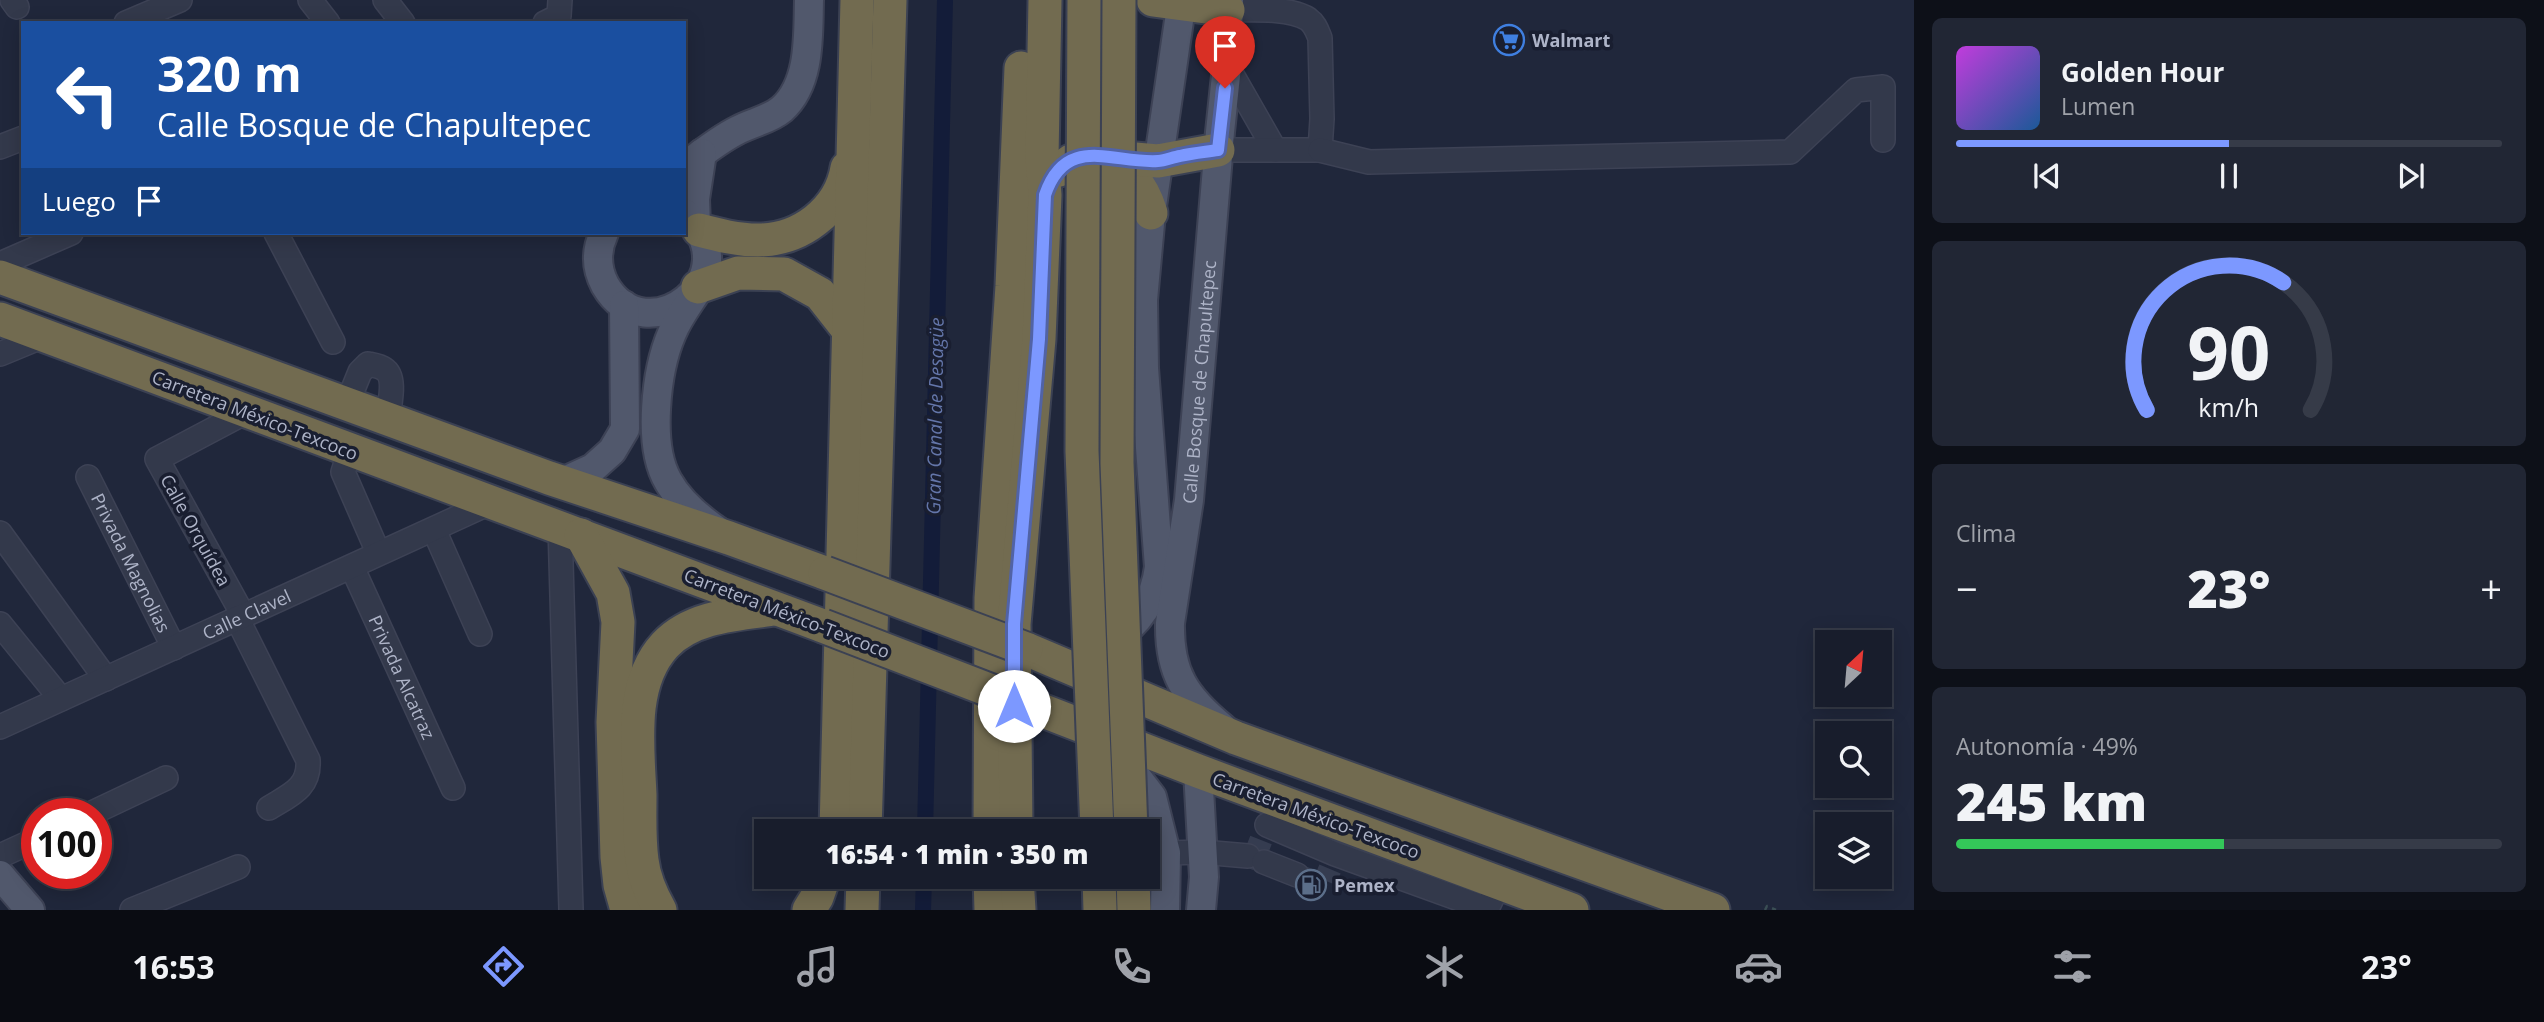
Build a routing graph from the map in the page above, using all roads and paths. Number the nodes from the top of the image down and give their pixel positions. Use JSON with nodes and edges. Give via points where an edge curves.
{"nodes":[{"id":1,"x":180,"y":0,"type":"edge"},
{"id":2,"x":310,"y":0,"type":"edge"},
{"id":3,"x":385,"y":0,"type":"edge"},
{"id":4,"x":560,"y":0,"type":"edge"},
{"id":5,"x":810,"y":0,"type":"edge"},
{"id":6,"x":857,"y":0,"type":"edge"},
{"id":7,"x":890,"y":0,"type":"edge"},
{"id":8,"x":1024,"y":0,"type":"edge"},
{"id":9,"x":1045,"y":0,"type":"edge"},
{"id":10,"x":1084,"y":0,"type":"edge"},
{"id":11,"x":1119,"y":0,"type":"edge"},
{"id":12,"x":1172,"y":1,"type":"edge"},
{"id":13,"x":1228,"y":5,"type":"edge"},
{"id":14,"x":131,"y":21,"type":"edge"},
{"id":15,"x":326,"y":21,"type":"edge"},
{"id":16,"x":401,"y":21,"type":"edge"},
{"id":17,"x":549,"y":21,"type":"edge"},
{"id":18,"x":1227,"y":66,"type":"junction"},
{"id":19,"x":853,"y":114,"type":"junction"},
{"id":20,"x":21,"y":139,"type":"edge"},
{"id":21,"x":1883,"y":140,"type":"dead end"},
{"id":22,"x":0,"y":147,"type":"edge"},
{"id":23,"x":1218,"y":150,"type":"junction"},
{"id":24,"x":1275,"y":150,"type":"junction"},
{"id":25,"x":1320,"y":150,"type":"junction"},
{"id":26,"x":1099,"y":154,"type":"junction"},
{"id":27,"x":690,"y":156,"type":"edge"},
{"id":28,"x":1158,"y":161,"type":"junction"},
{"id":29,"x":1045,"y":195,"type":"junction"},
{"id":30,"x":1151,"y":213,"type":"junction"},
{"id":31,"x":693,"y":222,"type":"edge"},
{"id":32,"x":66,"y":235,"type":"edge"},
{"id":33,"x":277,"y":235,"type":"edge"},
{"id":34,"x":603,"y":235,"type":"edge"},
{"id":35,"x":0,"y":264,"type":"edge"},
{"id":36,"x":0,"y":276,"type":"edge"},
{"id":37,"x":697,"y":289,"type":"junction"},
{"id":38,"x":49,"y":294,"type":"junction"},
{"id":39,"x":624,"y":305,"type":"junction"},
{"id":40,"x":0,"y":319,"type":"edge"},
{"id":41,"x":849,"y":331,"type":"junction"},
{"id":42,"x":42,"y":334,"type":"junction"},
{"id":43,"x":333,"y":342,"type":"dead end"},
{"id":44,"x":190,"y":347,"type":"junction"},
{"id":45,"x":0,"y":354,"type":"edge"},
{"id":46,"x":347,"y":404,"type":"junction"},
{"id":47,"x":246,"y":412,"type":"junction"},
{"id":48,"x":387,"y":419,"type":"junction"},
{"id":49,"x":350,"y":451,"type":"junction"},
{"id":50,"x":88,"y":477,"type":"dead end"},
{"id":51,"x":556,"y":481,"type":"junction"},
{"id":52,"x":492,"y":502,"type":"junction"},
{"id":53,"x":434,"y":530,"type":"junction"},
{"id":54,"x":570,"y":531,"type":"junction"},
{"id":55,"x":0,"y":533,"type":"edge"},
{"id":56,"x":729,"y":538,"type":"junction"},
{"id":57,"x":374,"y":543,"type":"dead end"},
{"id":58,"x":352,"y":567,"type":"junction"},
{"id":59,"x":779,"y":609,"type":"junction"},
{"id":60,"x":240,"y":617,"type":"junction"},
{"id":61,"x":0,"y":624,"type":"edge"},
{"id":62,"x":480,"y":634,"type":"dead end"},
{"id":63,"x":174,"y":648,"type":"junction"},
{"id":64,"x":1034,"y":652,"type":"junction"},
{"id":65,"x":106,"y":678,"type":"junction"},
{"id":66,"x":61,"y":699,"type":"junction"},
{"id":67,"x":0,"y":727,"type":"edge"},
{"id":68,"x":1105,"y":734,"type":"junction"},
{"id":69,"x":1236,"y":738,"type":"junction"},
{"id":70,"x":1198,"y":771,"type":"junction"},
{"id":71,"x":166,"y":778,"type":"dead end"},
{"id":72,"x":453,"y":788,"type":"dead end"},
{"id":73,"x":112,"y":804,"type":"edge"},
{"id":74,"x":269,"y":808,"type":"dead end"},
{"id":75,"x":836,"y":819,"type":"edge"},
{"id":76,"x":864,"y":819,"type":"edge"},
{"id":77,"x":990,"y":819,"type":"edge"},
{"id":78,"x":1016,"y":819,"type":"edge"},
{"id":79,"x":1097,"y":819,"type":"edge"},
{"id":80,"x":1131,"y":819,"type":"edge"},
{"id":81,"x":1264,"y":837,"type":"junction"},
{"id":82,"x":21,"y":846,"type":"edge"},
{"id":83,"x":1202,"y":852,"type":"junction"},
{"id":84,"x":1167,"y":853,"type":"junction"},
{"id":85,"x":0,"y":856,"type":"edge"},
{"id":86,"x":238,"y":867,"type":"dead end"},
{"id":87,"x":1297,"y":875,"type":"tunnel mouth"},
{"id":88,"x":0,"y":876,"type":"edge"},
{"id":89,"x":1499,"y":883,"type":"junction"},
{"id":90,"x":820,"y":889,"type":"edge"},
{"id":91,"x":833,"y":889,"type":"edge"},
{"id":92,"x":863,"y":889,"type":"edge"},
{"id":93,"x":990,"y":889,"type":"edge"},
{"id":94,"x":1018,"y":889,"type":"edge"},
{"id":95,"x":1099,"y":889,"type":"edge"},
{"id":96,"x":1133,"y":889,"type":"edge"},
{"id":97,"x":1766,"y":908,"type":"edge"},
{"id":98,"x":30,"y":910,"type":"edge"},
{"id":99,"x":132,"y":910,"type":"edge"},
{"id":100,"x":571,"y":910,"type":"edge"},
{"id":101,"x":627,"y":910,"type":"edge"},
{"id":102,"x":660,"y":910,"type":"edge"},
{"id":103,"x":809,"y":910,"type":"edge"},
{"id":104,"x":832,"y":910,"type":"edge"},
{"id":105,"x":862,"y":910,"type":"edge"},
{"id":106,"x":990,"y":910,"type":"edge"},
{"id":107,"x":1019,"y":910,"type":"edge"},
{"id":108,"x":1100,"y":910,"type":"edge"},
{"id":109,"x":1134,"y":910,"type":"edge"},
{"id":110,"x":1165,"y":910,"type":"edge"},
{"id":111,"x":1201,"y":910,"type":"edge"},
{"id":112,"x":1572,"y":910,"type":"edge"},
{"id":113,"x":1713,"y":910,"type":"edge"},
{"id":114,"x":1776,"y":910,"type":"edge"}],
"edges":[{"from":1,"to":14,"type":"street"},
{"from":2,"to":15,"type":"street"},
{"from":3,"to":16,"type":"street"},
{"from":4,"to":17,"type":"street","via":[[559,16]]},
{"from":5,"to":27,"type":"main road","via":[[802,75],[783,108]]},
{"from":6,"to":19,"type":"highway"},
{"from":7,"to":76,"type":"highway"},
{"from":8,"to":77,"type":"highway","via":[[1012,286],[991,598]]},
{"from":9,"to":29,"type":"highway"},
{"from":10,"to":79,"type":"highway","bridge":true,"via":[[1082,451]]},
{"from":11,"to":80,"type":"highway","bridge":true,"via":[[1117,463]]},
{"from":12,"to":13,"type":"highway"},
{"from":12,"to":28,"type":"main road","name":"Calle Bosque de Chapultepec"},
{"from":13,"to":18,"type":"main road","name":"Calle Bosque de Chapultepec"},
{"from":13,"to":25,"type":"street","via":[[1306,18],[1315,26],[1320,38]]},
{"from":18,"to":23,"type":"main road","name":"Calle Bosque de Chapultepec"},
{"from":18,"to":24,"type":"street"},
{"from":19,"to":31,"type":"highway","via":[[842,187],[819,219],[770,239],[731,238]]},
{"from":19,"to":41,"type":"highway"},
{"from":20,"to":22,"type":"street"},
{"from":21,"to":25,"type":"street","via":[[1883,87],[1856,90],[1790,152],[1369,162]]},
{"from":23,"to":24,"type":"street"},
{"from":23,"to":28,"type":"highway"},
{"from":23,"to":69,"type":"main road","name":"Calle Bosque de Chapultepec","via":[[1189,500],[1170,642],[1174,668],[1188,692]]},
{"from":24,"to":25,"type":"street"},
{"from":26,"to":28,"type":"highway"},
{"from":26,"to":29,"type":"highway","via":[[1063,166]]},
{"from":26,"to":30,"type":"highway","via":[[1133,178]]},
{"from":27,"to":31,"type":"main road"},
{"from":28,"to":30,"type":"main road","name":"Calle Bosque de Chapultepec"},
{"from":29,"to":78,"type":"highway","via":[[1039,339],[1014,624]]},
{"from":30,"to":64,"type":"main road","name":"Calle Bosque de Chapultepec","via":[[1143,300],[1159,567],[1154,592],[1142,614],[1114,640],[1066,656]]},
{"from":31,"to":37,"type":"main road","via":[[708,258]]},
{"from":32,"to":35,"type":"street"},
{"from":33,"to":43,"type":"street"},
{"from":34,"to":39,"type":"main road","via":[[597,260],[601,278]]},
{"from":36,"to":38,"type":"highway"},
{"from":37,"to":39,"type":"main road","via":[[685,302],[661,312]]},
{"from":37,"to":41,"type":"highway","via":[[738,273],[784,274],[820,294]]},
{"from":37,"to":56,"type":"main road","via":[[672,332],[661,370],[658,450],[672,487],[702,519]]},
{"from":38,"to":42,"type":"highway"},
{"from":38,"to":44,"type":"highway"},
{"from":39,"to":51,"type":"main road","via":[[625,429],[603,461]]},
{"from":40,"to":42,"type":"highway","name":"Carretera México-Texcoco"},
{"from":41,"to":75,"type":"highway"},
{"from":42,"to":44,"type":"highway","via":[[66,315],[165,348]]},
{"from":42,"to":45,"type":"street"},
{"from":42,"to":47,"type":"highway","name":"Carretera México-Texcoco"},
{"from":44,"to":46,"type":"highway"},
{"from":46,"to":48,"type":"highway"},
{"from":46,"to":48,"type":"street","via":[[368,364],[384,368],[391,382]]},
{"from":47,"to":49,"type":"highway","name":"Carretera México-Texcoco"},
{"from":47,"to":60,"type":"street","name":"Calle Orquídea","via":[[157,459]]},
{"from":48,"to":51,"type":"highway"},
{"from":49,"to":52,"type":"highway","name":"Carretera México-Texcoco"},
{"from":49,"to":57,"type":"street","via":[[343,472]]},
{"from":50,"to":63,"type":"street","name":"Privada Magnolias"},
{"from":51,"to":56,"type":"highway"},
{"from":52,"to":53,"type":"street","name":"Calle Clavel"},
{"from":52,"to":54,"type":"highway","name":"Carretera México-Texcoco"},
{"from":53,"to":58,"type":"street","name":"Calle Clavel"},
{"from":53,"to":62,"type":"street"},
{"from":54,"to":59,"type":"highway","name":"Carretera México-Texcoco"},
{"from":54,"to":100,"type":"street"},
{"from":54,"to":101,"type":"highway","via":[[613,593],[618,622],[617,856]]},
{"from":55,"to":65,"type":"street"},
{"from":56,"to":64,"type":"highway","bridge":true},
{"from":58,"to":60,"type":"street","name":"Calle Clavel"},
{"from":58,"to":72,"type":"street","name":"Privada Alcatraz"},
{"from":59,"to":68,"type":"highway","name":"Carretera México-Texcoco","bridge":true},
{"from":59,"to":102,"type":"highway","via":[[713,619],[685,629],[664,646],[649,669],[637,727],[642,860]]},
{"from":60,"to":63,"type":"street","name":"Calle Clavel"},
{"from":60,"to":74,"type":"street","via":[[308,760],[309,773],[301,788]]},
{"from":61,"to":66,"type":"street"},
{"from":63,"to":65,"type":"street","name":"Calle Clavel"},
{"from":64,"to":69,"type":"highway"},
{"from":65,"to":66,"type":"street","name":"Calle Clavel"},
{"from":66,"to":67,"type":"street","name":"Calle Clavel"},
{"from":68,"to":70,"type":"highway","name":"Carretera México-Texcoco"},
{"from":68,"to":84,"type":"main road","via":[[1152,797]]},
{"from":69,"to":113,"type":"highway"},
{"from":70,"to":81,"type":"highway","name":"Carretera México-Texcoco"},
{"from":70,"to":83,"type":"main road"},
{"from":71,"to":73,"type":"street"},
{"from":81,"to":83,"type":"street"},
{"from":81,"to":87,"type":"street"},
{"from":81,"to":89,"type":"highway","name":"Carretera México-Texcoco"},
{"from":81,"to":89,"type":"street","via":[[1487,909]]},
{"from":82,"to":85,"type":"street"},
{"from":83,"to":84,"type":"street"},
{"from":83,"to":111,"type":"main road"},
{"from":84,"to":110,"type":"main road"},
{"from":86,"to":99,"type":"street"},
{"from":88,"to":98,"type":"main road"},
{"from":89,"to":112,"type":"highway","name":"Carretera México-Texcoco"},
{"from":90,"to":103,"type":"highway"},
{"from":91,"to":104,"type":"highway"},
{"from":92,"to":105,"type":"highway"},
{"from":93,"to":106,"type":"highway"},
{"from":94,"to":107,"type":"highway"},
{"from":95,"to":108,"type":"highway"},
{"from":96,"to":109,"type":"highway"},
{"from":97,"to":114,"type":"path"}]}
